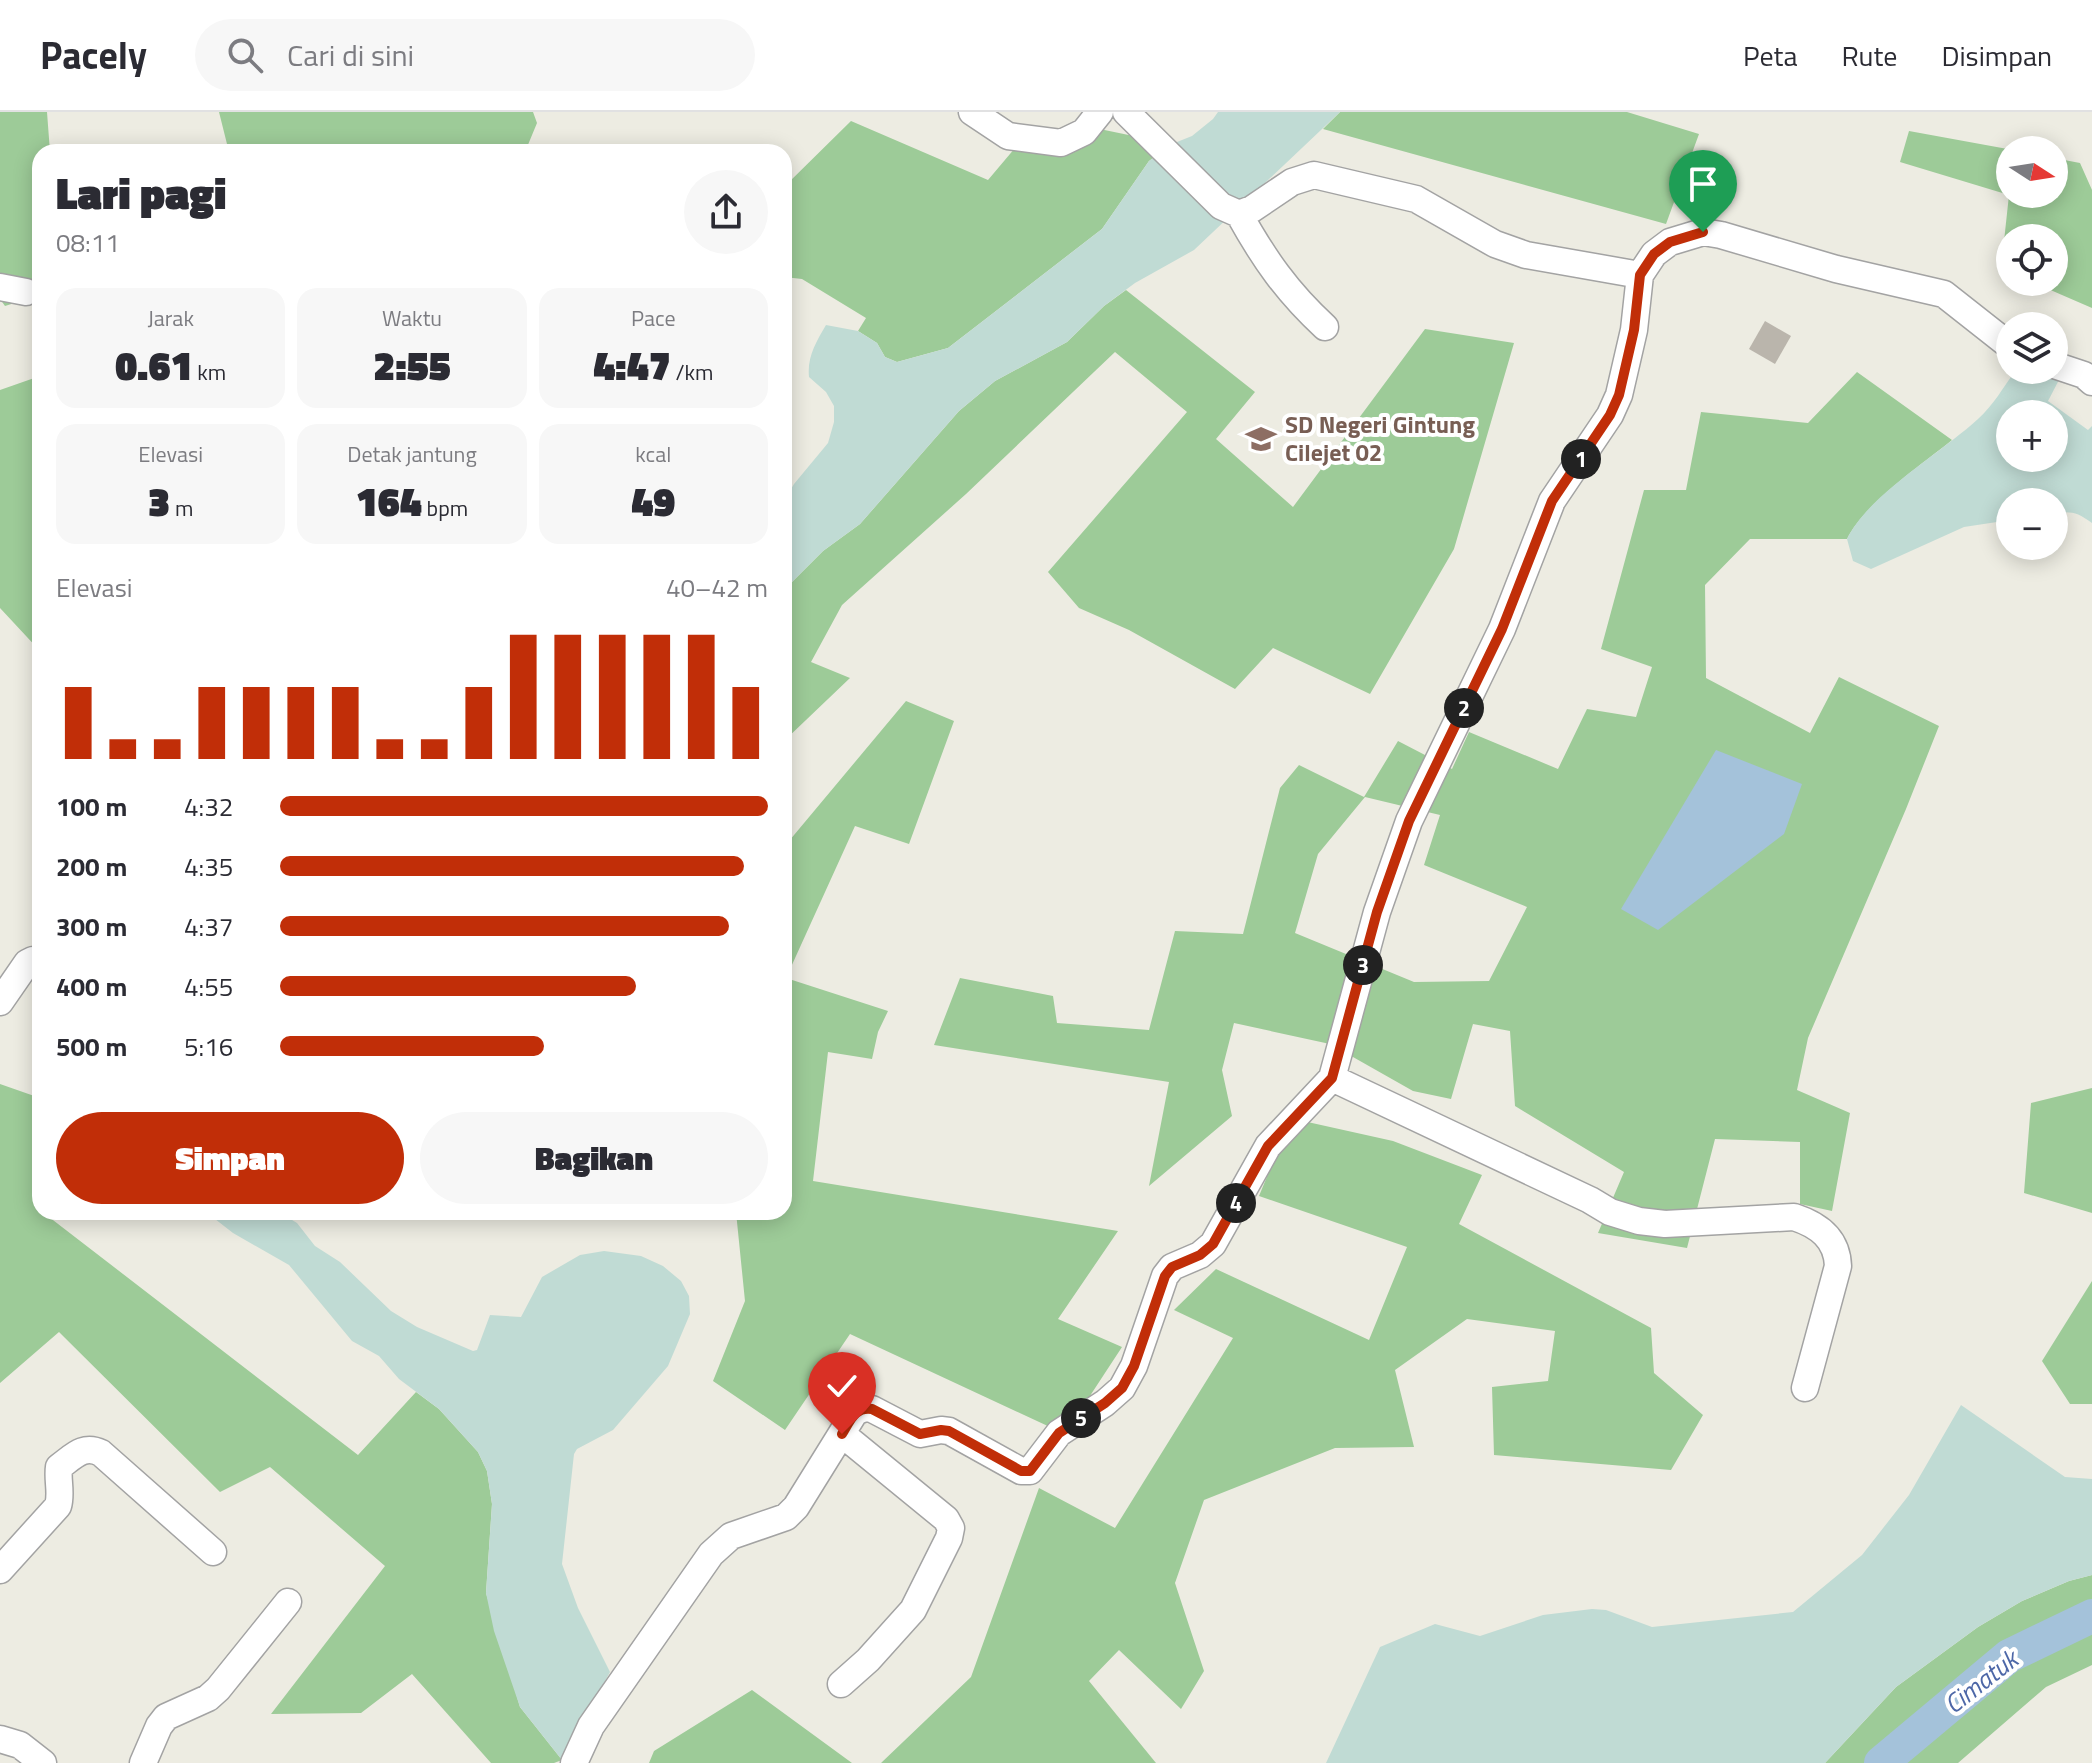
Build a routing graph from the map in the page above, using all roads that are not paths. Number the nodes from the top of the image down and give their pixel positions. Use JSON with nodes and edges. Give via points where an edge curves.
{"nodes":[{"id":1,"x":972,"y":112,"type":"edge"},
{"id":2,"x":1100,"y":112,"type":"edge"},
{"id":3,"x":1126,"y":112,"type":"edge"},
{"id":4,"x":1239,"y":214,"type":"junction"},
{"id":5,"x":1640,"y":275,"type":"junction"},
{"id":6,"x":0,"y":287,"type":"edge"},
{"id":7,"x":26,"y":292,"type":"dead end"},
{"id":8,"x":1325,"y":327,"type":"dead end"},
{"id":9,"x":1996,"y":335,"type":"edge"},
{"id":10,"x":2068,"y":370,"type":"edge"},
{"id":11,"x":2092,"y":382,"type":"edge"},
{"id":12,"x":32,"y":960,"type":"edge"},
{"id":13,"x":0,"y":1002,"type":"edge"},
{"id":14,"x":1332,"y":1078,"type":"junction"},
{"id":15,"x":1805,"y":1388,"type":"dead end"},
{"id":16,"x":842,"y":1434,"type":"junction"},
{"id":17,"x":213,"y":1552,"type":"dead end"},
{"id":18,"x":0,"y":1570,"type":"edge"},
{"id":19,"x":288,"y":1602,"type":"dead end"},
{"id":20,"x":841,"y":1684,"type":"dead end"},
{"id":21,"x":0,"y":1739,"type":"edge"},
{"id":22,"x":43,"y":1763,"type":"edge"},
{"id":23,"x":143,"y":1763,"type":"edge"},
{"id":24,"x":574,"y":1763,"type":"edge"}],
"edges":[{"from":1,"to":2,"type":"street","via":[[1008,136],[1061,143],[1084,132]]},
{"from":3,"to":4,"type":"street","via":[[1221,206]]},
{"from":4,"to":5,"type":"street","via":[[1314,175],[1416,199],[1495,244],[1526,255]]},
{"from":4,"to":8,"type":"street","via":[[1262,256]]},
{"from":5,"to":9,"type":"street","via":[[1670,242],[1703,232],[1721,235],[1944,294]]},
{"from":5,"to":14,"type":"street","via":[[1619,395],[1552,501],[1502,629],[1409,821],[1377,912]]},
{"from":6,"to":7,"type":"street"},
{"from":10,"to":11,"type":"street"},
{"from":12,"to":13,"type":"street"},
{"from":14,"to":15,"type":"street","via":[[1610,1212],[1639,1221],[1794,1217],[1811,1222],[1838,1252],[1838,1266]]},
{"from":14,"to":16,"type":"street","via":[[1268,1146],[1213,1244],[1165,1276],[1122,1388],[1059,1433],[1030,1471],[949,1431],[920,1434],[872,1409],[855,1412]]},
{"from":16,"to":20,"type":"street","via":[[951,1528],[913,1610]]},
{"from":16,"to":24,"type":"street","via":[[786,1517],[731,1536],[711,1554],[591,1726]]},
{"from":17,"to":18,"type":"street","via":[[93,1449],[82,1450],[59,1467],[58,1506]]},
{"from":19,"to":23,"type":"street","via":[[218,1689],[166,1717]]},
{"from":21,"to":22,"type":"street","via":[[20,1745]]}]}
